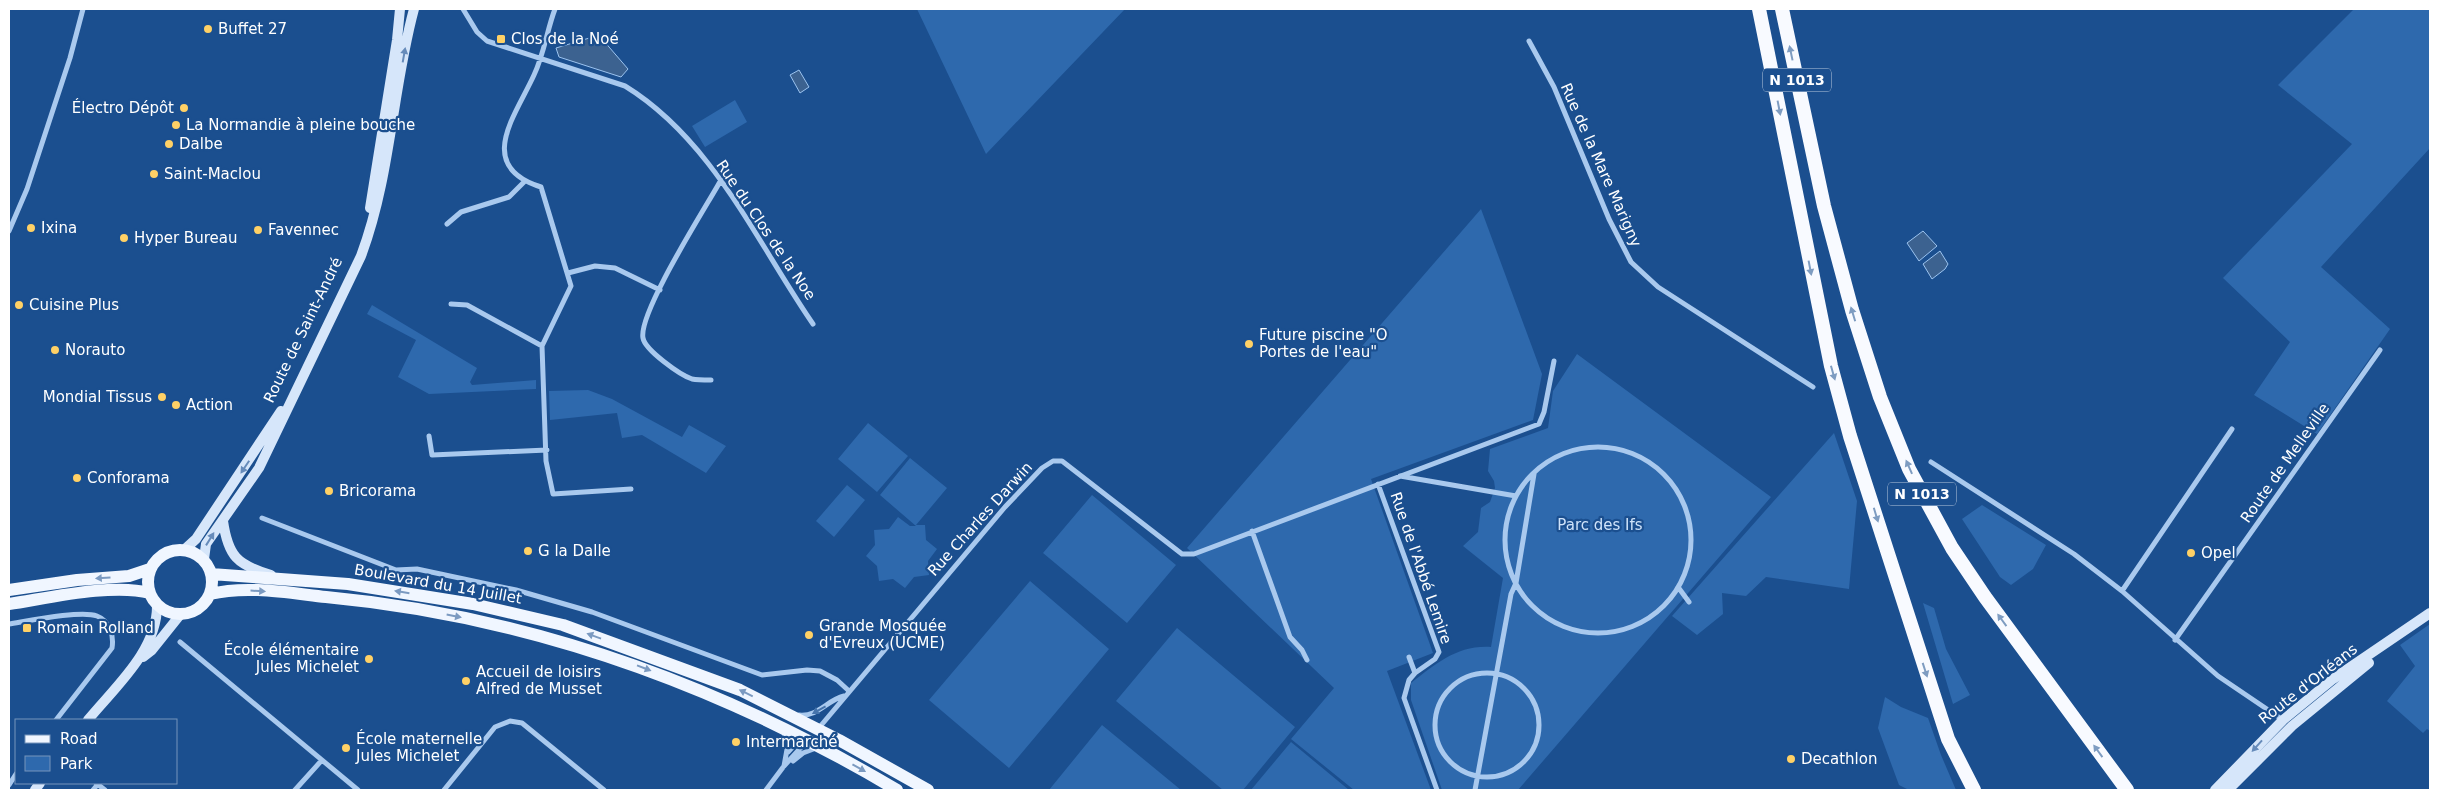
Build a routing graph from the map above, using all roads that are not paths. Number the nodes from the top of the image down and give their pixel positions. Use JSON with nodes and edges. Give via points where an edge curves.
{"nodes":[{"id":1,"x":83,"y":9,"type":"edge"},
{"id":2,"x":400,"y":9,"type":"edge"},
{"id":3,"x":414,"y":9,"type":"edge"},
{"id":4,"x":462,"y":9,"type":"edge"},
{"id":5,"x":555,"y":9,"type":"edge"},
{"id":6,"x":1759,"y":9,"type":"edge"},
{"id":7,"x":1782,"y":9,"type":"edge"},
{"id":8,"x":1529,"y":41,"type":"dead end"},
{"id":9,"x":540,"y":58,"type":"junction"},
{"id":10,"x":721,"y":180,"type":"junction"},
{"id":11,"x":524,"y":182,"type":"junction"},
{"id":12,"x":447,"y":224,"type":"dead end"},
{"id":13,"x":9,"y":231,"type":"edge"},
{"id":14,"x":568,"y":273,"type":"junction"},
{"id":15,"x":660,"y":290,"type":"junction"},
{"id":16,"x":450,"y":304,"type":"dead end"},
{"id":17,"x":814,"y":324,"type":"dead end"},
{"id":18,"x":542,"y":346,"type":"junction"},
{"id":19,"x":2380,"y":350,"type":"dead end"},
{"id":20,"x":1554,"y":361,"type":"dead end"},
{"id":21,"x":711,"y":380,"type":"dead end"},
{"id":22,"x":1813,"y":387,"type":"dead end"},
{"id":23,"x":2232,"y":429,"type":"dead end"},
{"id":24,"x":429,"y":436,"type":"dead end"},
{"id":25,"x":547,"y":450,"type":"junction"},
{"id":26,"x":1932,"y":462,"type":"dead end"},
{"id":27,"x":1534,"y":472,"type":"junction"},
{"id":28,"x":1399,"y":476,"type":"junction"},
{"id":29,"x":1378,"y":484,"type":"junction"},
{"id":30,"x":631,"y":489,"type":"dead end"},
{"id":31,"x":1516,"y":496,"type":"junction"},
{"id":32,"x":262,"y":518,"type":"dead end"},
{"id":33,"x":222,"y":521,"type":"junction"},
{"id":34,"x":1252,"y":530,"type":"junction"},
{"id":35,"x":184,"y":550,"type":"junction"},
{"id":36,"x":204,"y":559,"type":"junction"},
{"id":37,"x":150,"y":569,"type":"junction"},
{"id":38,"x":211,"y":574,"type":"junction"},
{"id":39,"x":284,"y":580,"type":"junction"},
{"id":40,"x":1516,"y":583,"type":"junction"},
{"id":41,"x":1678,"y":587,"type":"junction"},
{"id":42,"x":9,"y":590,"type":"edge"},
{"id":43,"x":2122,"y":591,"type":"junction"},
{"id":44,"x":150,"y":593,"type":"junction"},
{"id":45,"x":210,"y":594,"type":"junction"},
{"id":46,"x":1689,"y":602,"type":"dead end"},
{"id":47,"x":9,"y":604,"type":"edge"},
{"id":48,"x":157,"y":606,"type":"junction"},
{"id":49,"x":2430,"y":613,"type":"edge"},
{"id":50,"x":180,"y":615,"type":"junction"},
{"id":51,"x":9,"y":624,"type":"edge"},
{"id":52,"x":2405,"y":631,"type":"junction"},
{"id":53,"x":2175,"y":640,"type":"junction"},
{"id":54,"x":180,"y":642,"type":"dead end"},
{"id":55,"x":1409,"y":657,"type":"dead end"},
{"id":56,"x":1307,"y":660,"type":"dead end"},
{"id":57,"x":136,"y":662,"type":"junction"},
{"id":58,"x":1415,"y":673,"type":"junction"},
{"id":59,"x":1497,"y":673,"type":"junction"},
{"id":60,"x":847,"y":694,"type":"junction"},
{"id":61,"x":790,"y":714,"type":"junction"},
{"id":62,"x":57,"y":719,"type":"edge"},
{"id":63,"x":89,"y":719,"type":"edge"},
{"id":64,"x":2283,"y":720,"type":"junction"},
{"id":65,"x":781,"y":727,"type":"junction"},
{"id":66,"x":818,"y":729,"type":"junction"},
{"id":67,"x":808,"y":740,"type":"junction"},
{"id":68,"x":820,"y":747,"type":"junction"},
{"id":69,"x":786,"y":756,"type":"junction"},
{"id":70,"x":322,"y":760,"type":"junction"},
{"id":71,"x":784,"y":766,"type":"junction"},
{"id":72,"x":1478,"y":776,"type":"junction"},
{"id":73,"x":97,"y":784,"type":"edge"},
{"id":74,"x":93,"y":790,"type":"edge"},
{"id":75,"x":105,"y":790,"type":"edge"},
{"id":76,"x":295,"y":790,"type":"edge"},
{"id":77,"x":358,"y":790,"type":"edge"},
{"id":78,"x":444,"y":790,"type":"edge"},
{"id":79,"x":604,"y":790,"type":"edge"},
{"id":80,"x":766,"y":790,"type":"edge"},
{"id":81,"x":897,"y":790,"type":"edge"},
{"id":82,"x":928,"y":790,"type":"edge"},
{"id":83,"x":1437,"y":790,"type":"edge"},
{"id":84,"x":1475,"y":790,"type":"edge"},
{"id":85,"x":1974,"y":790,"type":"edge"},
{"id":86,"x":2127,"y":790,"type":"edge"},
{"id":87,"x":2215,"y":790,"type":"edge"},
{"id":88,"x":2228,"y":790,"type":"edge"}],
"edges":[{"from":1,"to":13,"type":"street","via":[[28,189]]},
{"from":2,"to":35,"type":"main road","name":"Route de Saint-André","one_way":true,"via":[[369,217],[360,248],[282,410],[196,540]]},
{"from":33,"to":3,"type":"main road","name":"Route de Saint-André","one_way":true,"via":[[263,460],[361,256],[382,184]]},
{"from":4,"to":9,"type":"street","name":"Rue du Clos de la Noe","via":[[487,41]]},
{"from":5,"to":9,"type":"street"},
{"from":6,"to":85,"type":"highway","number":"N 1013","one_way":true,"via":[[1831,366],[1948,739]]},
{"from":86,"to":7,"type":"highway","number":"N 1013","one_way":true,"via":[[1952,548],[1910,469],[1880,397],[1852,310],[1824,206]]},
{"from":8,"to":22,"type":"street","name":"Rue de la Mare Marigny","via":[[1554,87],[1620,244],[1631,262],[1658,287]]},
{"from":9,"to":10,"type":"street","name":"Rue du Clos de la Noe","via":[[625,86],[640,96],[686,139]]},
{"from":9,"to":11,"type":"street","via":[[505,140],[512,172]]},
{"from":10,"to":15,"type":"street"},
{"from":10,"to":17,"type":"street","name":"Rue du Clos de la Noe"},
{"from":11,"to":12,"type":"street","via":[[509,197],[461,212]]},
{"from":11,"to":14,"type":"street","via":[[541,187]]},
{"from":14,"to":15,"type":"street","via":[[595,266],[615,268]]},
{"from":14,"to":18,"type":"street","via":[[571,286]]},
{"from":15,"to":21,"type":"street","via":[[644,322],[643,338],[651,352],[692,379]]},
{"from":16,"to":18,"type":"street","via":[[467,305]]},
{"from":18,"to":25,"type":"street"},
{"from":19,"to":53,"type":"street","name":"Route de Melleville"},
{"from":20,"to":28,"type":"street","name":"Rue Charles Darwin","via":[[1539,424]]},
{"from":23,"to":43,"type":"street"},
{"from":24,"to":25,"type":"street","via":[[432,455]]},
{"from":25,"to":30,"type":"street","via":[[553,494]]},
{"from":26,"to":43,"type":"street","via":[[2074,554]]},
{"from":27,"to":31,"type":"street"},
{"from":27,"to":40,"type":"street"},
{"from":27,"to":41,"type":"street","via":[[1568,452],[1594,447],[1620,450],[1656,467],[1674,487],[1684,504],[1689,523],[1688,563]]},
{"from":28,"to":29,"type":"street","name":"Rue Charles Darwin"},
{"from":28,"to":31,"type":"street"},
{"from":29,"to":34,"type":"street","name":"Rue Charles Darwin"},
{"from":29,"to":58,"type":"street","name":"Rue de l'Abbé Lemire","via":[[1439,652],[1435,659]]},
{"from":31,"to":40,"type":"street","via":[[1510,510],[1506,540],[1510,570]]},
{"from":32,"to":60,"type":"street","via":[[396,570],[417,568],[592,612],[762,675],[807,670],[820,672],[837,680]]},
{"from":36,"to":33,"type":"main road","name":"Route de Saint-André","one_way":true,"via":[[206,544]]},
{"from":33,"to":39,"type":"main road","via":[[227,543],[239,562],[247,568]]},
{"from":34,"to":56,"type":"street","via":[[1290,637]]},
{"from":34,"to":60,"type":"street","name":"Rue Charles Darwin","via":[[1194,554],[1182,554],[1062,461],[1052,461],[1005,507]]},
{"from":35,"to":36,"type":"main road"},
{"from":35,"to":37,"type":"main road","via":[[158,557]]},
{"from":36,"to":38,"type":"main road"},
{"from":37,"to":42,"type":"main road","one_way":true,"via":[[129,576]]},
{"from":37,"to":44,"type":"main road"},
{"from":38,"to":39,"type":"main road","name":"Boulevard du 14 Juillet"},
{"from":38,"to":45,"type":"main road"},
{"from":61,"to":39,"type":"main road","name":"Boulevard du 14 Juillet","one_way":true,"via":[[740,690],[564,625],[473,604],[348,584]]},
{"from":40,"to":41,"type":"street","via":[[1536,609],[1550,619],[1580,631],[1596,633],[1628,628],[1643,621],[1657,612]]},
{"from":40,"to":59,"type":"street","via":[[1511,594]]},
{"from":41,"to":46,"type":"street"},
{"from":43,"to":53,"type":"street"},
{"from":44,"to":47,"type":"main road","via":[[129,590],[98,592]]},
{"from":44,"to":48,"type":"main road"},
{"from":45,"to":50,"type":"main road","via":[[200,608]]},
{"from":45,"to":65,"type":"main road","name":"Boulevard du 14 Juillet","one_way":true,"via":[[232,590],[354,599],[516,629],[634,664],[711,694]]},
{"from":48,"to":50,"type":"main road"},
{"from":48,"to":57,"type":"main road","via":[[156,627]]},
{"from":49,"to":52,"type":"main road","name":"Route d'Orléans"},
{"from":50,"to":57,"type":"main road","via":[[152,650]]},
{"from":51,"to":62,"type":"street","via":[[86,614],[102,618],[111,629],[112,648]]},
{"from":52,"to":64,"type":"main road","name":"Route d'Orléans","via":[[2333,679]]},
{"from":52,"to":88,"type":"main road","name":"Route d'Orléans","via":[[2292,726]]},
{"from":53,"to":64,"type":"street","via":[[2218,676]]},
{"from":54,"to":70,"type":"street"},
{"from":55,"to":58,"type":"street"},
{"from":57,"to":63,"type":"main road"},
{"from":58,"to":83,"type":"street","name":"Rue de l'Abbé Lemire","via":[[1405,688],[1404,698]]},
{"from":59,"to":72,"type":"street"},
{"from":59,"to":72,"type":"street","via":[[1521,685],[1530,695],[1539,721],[1538,734],[1527,759],[1517,768],[1498,776]]},
{"from":59,"to":72,"type":"street","via":[[1474,674],[1453,685],[1442,699],[1436,715],[1435,727],[1441,749],[1456,767]]},
{"from":60,"to":61,"type":"street","one_way":true,"via":[[807,716]]},
{"from":60,"to":66,"type":"street","name":"Rue Charles Darwin"},
{"from":61,"to":66,"type":"main road","name":"Boulevard du 14 Juillet"},
{"from":64,"to":87,"type":"main road","name":"Route d'Orléans","one_way":true},
{"from":65,"to":67,"type":"main road","name":"Boulevard du 14 Juillet"},
{"from":65,"to":69,"type":"street","via":[[788,744]]},
{"from":66,"to":67,"type":"main road"},
{"from":66,"to":82,"type":"main road","name":"Boulevard du 14 Juillet"},
{"from":67,"to":68,"type":"main road","name":"Boulevard du 14 Juillet"},
{"from":67,"to":69,"type":"street","via":[[798,742]]},
{"from":67,"to":71,"type":"street"},
{"from":68,"to":71,"type":"street","via":[[803,753]]},
{"from":68,"to":81,"type":"main road","name":"Boulevard du 14 Juillet","one_way":true},
{"from":69,"to":71,"type":"street"},
{"from":70,"to":76,"type":"street"},
{"from":70,"to":77,"type":"street"},
{"from":71,"to":80,"type":"street"},
{"from":72,"to":84,"type":"street"},
{"from":73,"to":74,"type":"street"},
{"from":73,"to":75,"type":"street"},
{"from":78,"to":79,"type":"street","via":[[494,727],[510,721],[522,723]]}]}
